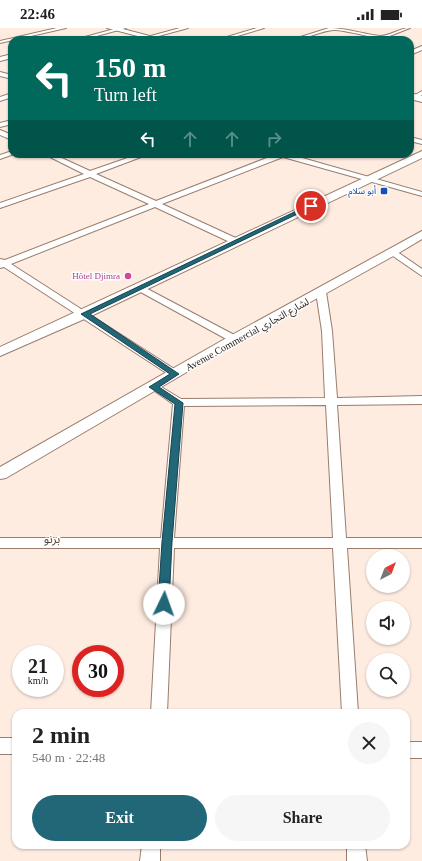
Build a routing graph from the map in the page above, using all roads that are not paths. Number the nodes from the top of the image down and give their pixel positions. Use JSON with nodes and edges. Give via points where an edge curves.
{"nodes":[{"id":1,"x":64,"y":28,"type":"edge"},
{"id":2,"x":186,"y":28,"type":"edge"},
{"id":3,"x":262,"y":28,"type":"edge"},
{"id":4,"x":334,"y":28,"type":"edge"},
{"id":5,"x":408,"y":28,"type":"edge"},
{"id":6,"x":117,"y":29,"type":"edge"},
{"id":7,"x":30,"y":36,"type":"edge"},
{"id":8,"x":91,"y":36,"type":"edge"},
{"id":9,"x":145,"y":36,"type":"edge"},
{"id":10,"x":153,"y":36,"type":"edge"},
{"id":11,"x":233,"y":36,"type":"edge"},
{"id":12,"x":307,"y":36,"type":"edge"},
{"id":13,"x":376,"y":36,"type":"edge"},
{"id":14,"x":384,"y":36,"type":"edge"},
{"id":15,"x":416,"y":44,"type":"dead end"},
{"id":16,"x":422,"y":46,"type":"edge"},
{"id":17,"x":55,"y":158,"type":"edge"},
{"id":18,"x":135,"y":158,"type":"edge"},
{"id":19,"x":272,"y":158,"type":"edge"},
{"id":20,"x":297,"y":158,"type":"edge"},
{"id":21,"x":413,"y":158,"type":"edge"},
{"id":22,"x":89,"y":174,"type":"junction"},
{"id":23,"x":370,"y":178,"type":"junction"},
{"id":24,"x":422,"y":194,"type":"edge"},
{"id":25,"x":155,"y":204,"type":"junction"},
{"id":26,"x":0,"y":206,"type":"edge"},
{"id":27,"x":422,"y":234,"type":"edge"},
{"id":28,"x":236,"y":242,"type":"junction"},
{"id":29,"x":393,"y":252,"type":"junction"},
{"id":30,"x":2,"y":263,"type":"edge"},
{"id":31,"x":422,"y":273,"type":"edge"},
{"id":32,"x":140,"y":288,"type":"junction"},
{"id":33,"x":321,"y":292,"type":"junction"},
{"id":34,"x":84,"y":314,"type":"junction"},
{"id":35,"x":234,"y":340,"type":"junction"},
{"id":36,"x":0,"y":352,"type":"edge"},
{"id":37,"x":175,"y":374,"type":"junction"},
{"id":38,"x":154,"y":387,"type":"junction"},
{"id":39,"x":422,"y":400,"type":"edge"},
{"id":40,"x":331,"y":401,"type":"junction"},
{"id":41,"x":179,"y":403,"type":"junction"},
{"id":42,"x":0,"y":474,"type":"edge"},
{"id":43,"x":167,"y":542,"type":"junction"},
{"id":44,"x":341,"y":542,"type":"junction"},
{"id":45,"x":0,"y":543,"type":"edge"},
{"id":46,"x":422,"y":543,"type":"edge"},
{"id":47,"x":159,"y":709,"type":"edge"},
{"id":48,"x":350,"y":709,"type":"edge"},
{"id":49,"x":0,"y":746,"type":"edge"},
{"id":50,"x":12,"y":746,"type":"edge"},
{"id":51,"x":410,"y":750,"type":"edge"},
{"id":52,"x":422,"y":750,"type":"edge"},
{"id":53,"x":151,"y":849,"type":"edge"},
{"id":54,"x":356,"y":849,"type":"edge"},
{"id":55,"x":150,"y":861,"type":"edge"},
{"id":56,"x":357,"y":861,"type":"edge"}],
"edges":[{"from":1,"to":7,"type":"street"},
{"from":2,"to":10,"type":"street"},
{"from":3,"to":11,"type":"street"},
{"from":4,"to":12,"type":"street"},
{"from":4,"to":13,"type":"street"},
{"from":5,"to":14,"type":"street"},
{"from":6,"to":8,"type":"street"},
{"from":6,"to":9,"type":"main road"},
{"from":15,"to":16,"type":"street"},
{"from":17,"to":22,"type":"street"},
{"from":18,"to":22,"type":"street"},
{"from":19,"to":25,"type":"street"},
{"from":20,"to":23,"type":"street"},
{"from":21,"to":23,"type":"main road"},
{"from":22,"to":25,"type":"street"},
{"from":22,"to":26,"type":"street"},
{"from":23,"to":24,"type":"street"},
{"from":23,"to":28,"type":"main road"},
{"from":25,"to":28,"type":"street"},
{"from":25,"to":30,"type":"street"},
{"from":27,"to":29,"type":"street","name":"Avenue Commercial لشارع التجاري"},
{"from":28,"to":32,"type":"main road"},
{"from":29,"to":31,"type":"street"},
{"from":29,"to":33,"type":"street","name":"Avenue Commercial لشارع التجاري"},
{"from":30,"to":34,"type":"street"},
{"from":32,"to":34,"type":"main road"},
{"from":32,"to":35,"type":"street"},
{"from":33,"to":35,"type":"street","name":"Avenue Commercial لشارع التجاري"},
{"from":33,"to":40,"type":"street","via":[[327,331]]},
{"from":34,"to":36,"type":"main road"},
{"from":34,"to":37,"type":"street"},
{"from":35,"to":37,"type":"street","name":"Avenue Commercial لشارع التجاري"},
{"from":37,"to":38,"type":"street","name":"Avenue Commercial لشارع التجاري"},
{"from":38,"to":41,"type":"street"},
{"from":38,"to":42,"type":"street","name":"Avenue Commercial لشارع التجاري"},
{"from":39,"to":40,"type":"street"},
{"from":40,"to":41,"type":"street"},
{"from":40,"to":44,"type":"street"},
{"from":41,"to":43,"type":"street"},
{"from":43,"to":44,"type":"street"},
{"from":43,"to":45,"type":"street"},
{"from":43,"to":47,"type":"street"},
{"from":44,"to":46,"type":"street"},
{"from":44,"to":48,"type":"street"},
{"from":49,"to":50,"type":"street"},
{"from":51,"to":52,"type":"street"},
{"from":53,"to":55,"type":"street"},
{"from":54,"to":56,"type":"street"}]}
